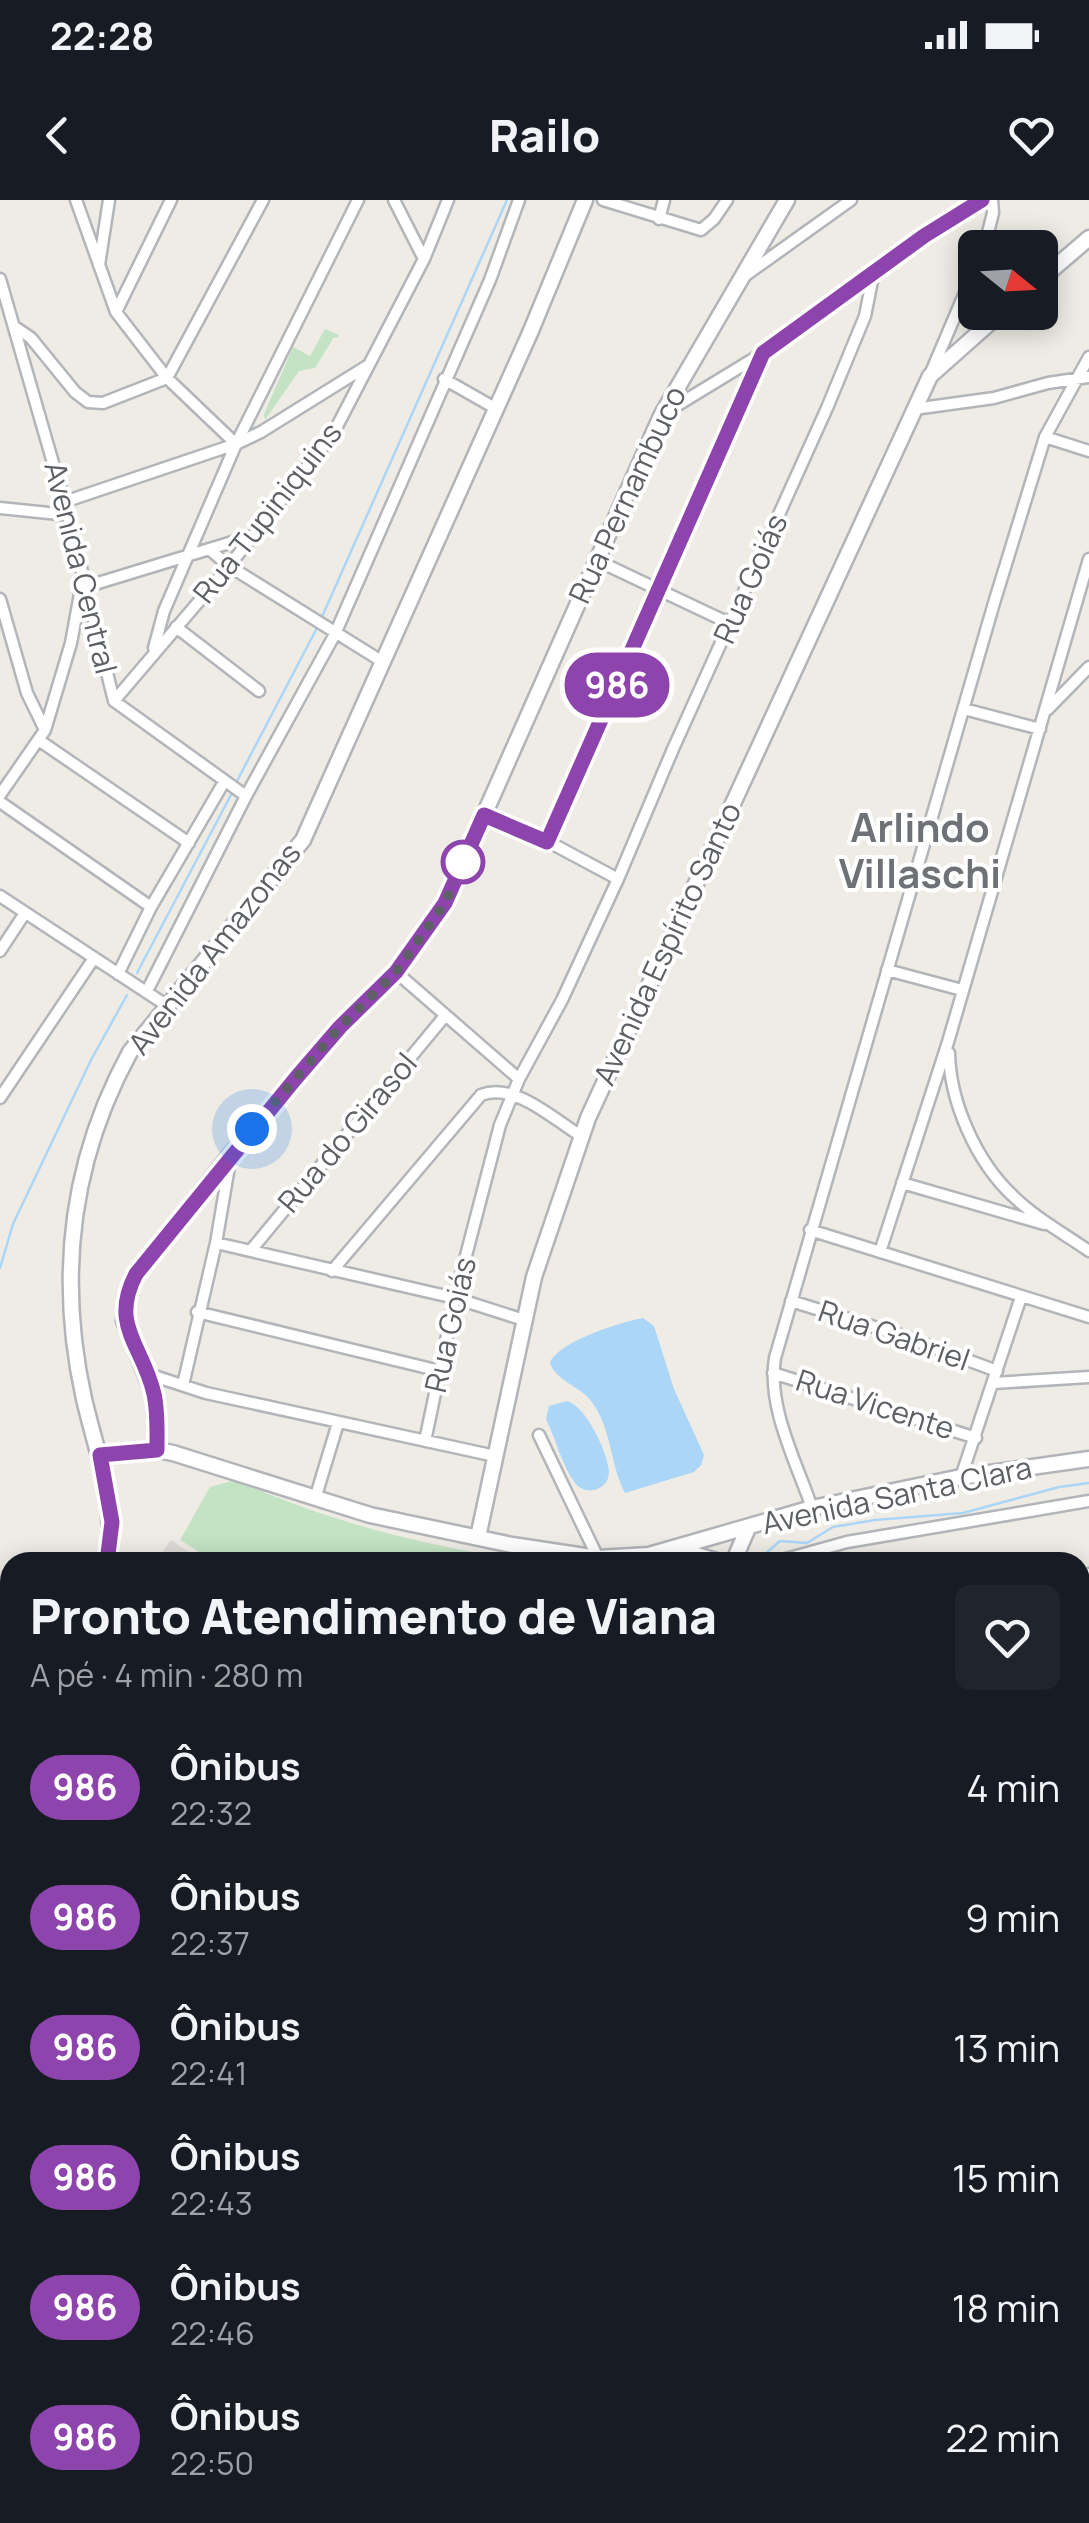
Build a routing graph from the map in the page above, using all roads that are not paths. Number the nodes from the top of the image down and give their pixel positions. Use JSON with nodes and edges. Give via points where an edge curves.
{"nodes":[{"id":1,"x":76,"y":200,"type":"edge"},
{"id":2,"x":109,"y":200,"type":"edge"},
{"id":3,"x":172,"y":200,"type":"edge"},
{"id":4,"x":263,"y":200,"type":"edge"},
{"id":5,"x":358,"y":200,"type":"edge"},
{"id":6,"x":394,"y":200,"type":"edge"},
{"id":7,"x":448,"y":200,"type":"edge"},
{"id":8,"x":519,"y":200,"type":"edge"},
{"id":9,"x":585,"y":200,"type":"edge"},
{"id":10,"x":603,"y":200,"type":"edge"},
{"id":11,"x":664,"y":200,"type":"edge"},
{"id":12,"x":728,"y":200,"type":"edge"},
{"id":13,"x":787,"y":200,"type":"edge"},
{"id":14,"x":851,"y":200,"type":"edge"},
{"id":15,"x":982,"y":200,"type":"edge"},
{"id":16,"x":992,"y":200,"type":"edge"},
{"id":17,"x":660,"y":218,"type":"junction"},
{"id":18,"x":989,"y":230,"type":"edge"},
{"id":19,"x":1088,"y":236,"type":"edge"},
{"id":20,"x":424,"y":259,"type":"junction"},
{"id":21,"x":1058,"y":264,"type":"edge"},
{"id":22,"x":98,"y":266,"type":"junction"},
{"id":23,"x":873,"y":276,"type":"junction"},
{"id":24,"x":0,"y":279,"type":"edge"},
{"id":25,"x":740,"y":280,"type":"junction"},
{"id":26,"x":958,"y":309,"type":"edge"},
{"id":27,"x":116,"y":312,"type":"junction"},
{"id":28,"x":15,"y":327,"type":"junction"},
{"id":29,"x":982,"y":330,"type":"edge"},
{"id":30,"x":763,"y":353,"type":"junction"},
{"id":31,"x":1089,"y":357,"type":"edge"},
{"id":32,"x":370,"y":364,"type":"junction"},
{"id":33,"x":930,"y":376,"type":"junction"},
{"id":34,"x":1084,"y":377,"type":"edge"},
{"id":35,"x":168,"y":378,"type":"junction"},
{"id":36,"x":444,"y":380,"type":"junction"},
{"id":37,"x":495,"y":408,"type":"junction"},
{"id":38,"x":914,"y":408,"type":"junction"},
{"id":39,"x":254,"y":409,"type":"junction"},
{"id":40,"x":661,"y":416,"type":"junction"},
{"id":41,"x":269,"y":428,"type":"junction"},
{"id":42,"x":1046,"y":437,"type":"junction"},
{"id":43,"x":236,"y":444,"type":"junction"},
{"id":44,"x":1089,"y":451,"type":"edge"},
{"id":45,"x":64,"y":502,"type":"junction"},
{"id":46,"x":0,"y":508,"type":"edge"},
{"id":47,"x":68,"y":515,"type":"junction"},
{"id":48,"x":253,"y":535,"type":"junction"},
{"id":49,"x":209,"y":548,"type":"junction"},
{"id":50,"x":189,"y":556,"type":"junction"},
{"id":51,"x":1089,"y":559,"type":"edge"},
{"id":52,"x":596,"y":560,"type":"junction"},
{"id":53,"x":229,"y":566,"type":"junction"},
{"id":54,"x":84,"y":582,"type":"junction"},
{"id":55,"x":660,"y":590,"type":"junction"},
{"id":56,"x":0,"y":599,"type":"edge"},
{"id":57,"x":731,"y":624,"type":"junction"},
{"id":58,"x":176,"y":627,"type":"junction"},
{"id":59,"x":332,"y":632,"type":"junction"},
{"id":60,"x":153,"y":654,"type":"junction"},
{"id":61,"x":383,"y":662,"type":"junction"},
{"id":62,"x":1089,"y":668,"type":"edge"},
{"id":63,"x":259,"y":691,"type":"dead end"},
{"id":64,"x":114,"y":701,"type":"junction"},
{"id":65,"x":964,"y":709,"type":"junction"},
{"id":66,"x":1046,"y":711,"type":"junction"},
{"id":67,"x":1040,"y":729,"type":"junction"},
{"id":68,"x":42,"y":735,"type":"junction"},
{"id":69,"x":0,"y":771,"type":"edge"},
{"id":70,"x":12,"y":778,"type":"junction"},
{"id":71,"x":224,"y":782,"type":"junction"},
{"id":72,"x":246,"y":796,"type":"junction"},
{"id":73,"x":0,"y":798,"type":"edge"},
{"id":74,"x":484,"y":815,"type":"junction"},
{"id":75,"x":547,"y":842,"type":"junction"},
{"id":76,"x":189,"y":843,"type":"junction"},
{"id":77,"x":618,"y":879,"type":"junction"},
{"id":78,"x":0,"y":896,"type":"edge"},
{"id":79,"x":150,"y":907,"type":"junction"},
{"id":80,"x":25,"y":912,"type":"junction"},
{"id":81,"x":0,"y":952,"type":"edge"},
{"id":82,"x":94,"y":958,"type":"junction"},
{"id":83,"x":887,"y":970,"type":"junction"},
{"id":84,"x":396,"y":972,"type":"junction"},
{"id":85,"x":118,"y":974,"type":"junction"},
{"id":86,"x":962,"y":990,"type":"junction"},
{"id":87,"x":147,"y":991,"type":"junction"},
{"id":88,"x":166,"y":1005,"type":"junction"},
{"id":89,"x":444,"y":1017,"type":"junction"},
{"id":90,"x":948,"y":1042,"type":"junction"},
{"id":91,"x":518,"y":1079,"type":"junction"},
{"id":92,"x":5,"y":1081,"type":"edge"},
{"id":93,"x":514,"y":1094,"type":"junction"},
{"id":94,"x":0,"y":1098,"type":"edge"},
{"id":95,"x":582,"y":1136,"type":"junction"},
{"id":96,"x":231,"y":1154,"type":"junction"},
{"id":97,"x":902,"y":1183,"type":"junction"},
{"id":98,"x":1054,"y":1227,"type":"junction"},
{"id":99,"x":810,"y":1230,"type":"junction"},
{"id":100,"x":216,"y":1244,"type":"junction"},
{"id":101,"x":252,"y":1249,"type":"junction"},
{"id":102,"x":1089,"y":1251,"type":"edge"},
{"id":103,"x":880,"y":1252,"type":"junction"},
{"id":104,"x":332,"y":1271,"type":"junction"},
{"id":105,"x":455,"y":1298,"type":"junction"},
{"id":106,"x":1020,"y":1298,"type":"junction"},
{"id":107,"x":792,"y":1301,"type":"junction"},
{"id":108,"x":198,"y":1312,"type":"junction"},
{"id":109,"x":1089,"y":1316,"type":"edge"},
{"id":110,"x":524,"y":1320,"type":"junction"},
{"id":111,"x":440,"y":1370,"type":"junction"},
{"id":112,"x":772,"y":1373,"type":"junction"},
{"id":113,"x":148,"y":1374,"type":"junction"},
{"id":114,"x":996,"y":1377,"type":"junction"},
{"id":115,"x":1089,"y":1378,"type":"edge"},
{"id":116,"x":183,"y":1385,"type":"junction"},
{"id":117,"x":338,"y":1424,"type":"junction"},
{"id":118,"x":538,"y":1435,"type":"dead end"},
{"id":119,"x":976,"y":1438,"type":"junction"},
{"id":120,"x":425,"y":1441,"type":"junction"},
{"id":121,"x":157,"y":1450,"type":"junction"},
{"id":122,"x":100,"y":1455,"type":"junction"},
{"id":123,"x":495,"y":1456,"type":"junction"},
{"id":124,"x":1089,"y":1460,"type":"edge"},
{"id":125,"x":962,"y":1477,"type":"junction"},
{"id":126,"x":315,"y":1499,"type":"junction"},
{"id":127,"x":1089,"y":1501,"type":"edge"},
{"id":128,"x":812,"y":1508,"type":"junction"},
{"id":129,"x":748,"y":1528,"type":"junction"},
{"id":130,"x":728,"y":1535,"type":"junction"},
{"id":131,"x":478,"y":1537,"type":"junction"},
{"id":132,"x":711,"y":1540,"type":"junction"},
{"id":133,"x":676,"y":1548,"type":"junction"},
{"id":134,"x":108,"y":1552,"type":"edge"},
{"id":135,"x":564,"y":1552,"type":"edge"},
{"id":136,"x":595,"y":1552,"type":"edge"},
{"id":137,"x":662,"y":1552,"type":"edge"},
{"id":138,"x":692,"y":1552,"type":"edge"},
{"id":139,"x":721,"y":1552,"type":"edge"},
{"id":140,"x":728,"y":1552,"type":"edge"},
{"id":141,"x":733,"y":1552,"type":"edge"},
{"id":142,"x":811,"y":1552,"type":"edge"}],
"edges":[{"from":1,"to":22,"type":"street"},
{"from":2,"to":22,"type":"street"},
{"from":3,"to":27,"type":"street"},
{"from":4,"to":35,"type":"street"},
{"from":5,"to":39,"type":"street"},
{"from":6,"to":20,"type":"street"},
{"from":7,"to":20,"type":"street","name":"Rua Tupiniquins"},
{"from":8,"to":36,"type":"street"},
{"from":9,"to":37,"type":"street","name":"Avenida Amazonas"},
{"from":10,"to":17,"type":"street"},
{"from":11,"to":17,"type":"street"},
{"from":12,"to":17,"type":"street","via":[[701,230]]},
{"from":13,"to":25,"type":"street","name":"Rua Pernambuco"},
{"from":14,"to":25,"type":"street"},
{"from":15,"to":23,"type":"street"},
{"from":16,"to":18,"type":"street"},
{"from":19,"to":21,"type":"street"},
{"from":20,"to":32,"type":"street","name":"Rua Tupiniquins"},
{"from":22,"to":27,"type":"street"},
{"from":23,"to":30,"type":"street"},
{"from":23,"to":57,"type":"street","name":"Rua Goiás","via":[[865,316]]},
{"from":24,"to":28,"type":"street","name":"Avenida Central"},
{"from":25,"to":40,"type":"street","name":"Rua Pernambuco"},
{"from":26,"to":33,"type":"street","name":"Avenida Espírito Santo"},
{"from":27,"to":35,"type":"street"},
{"from":28,"to":35,"type":"street","via":[[88,402],[103,403]]},
{"from":28,"to":45,"type":"street","name":"Avenida Central"},
{"from":29,"to":33,"type":"street","name":"Avenida Espírito Santo"},
{"from":30,"to":40,"type":"street"},
{"from":30,"to":55,"type":"street"},
{"from":31,"to":34,"type":"street"},
{"from":32,"to":41,"type":"street"},
{"from":32,"to":48,"type":"street","name":"Rua Tupiniquins","via":[[333,434]]},
{"from":33,"to":38,"type":"street","name":"Avenida Espírito Santo"},
{"from":34,"to":38,"type":"street"},
{"from":34,"to":42,"type":"street"},
{"from":35,"to":43,"type":"street"},
{"from":36,"to":37,"type":"street"},
{"from":36,"to":59,"type":"street"},
{"from":37,"to":61,"type":"street","name":"Avenida Amazonas"},
{"from":38,"to":95,"type":"street","name":"Avenida Espírito Santo"},
{"from":39,"to":41,"type":"street","via":[[255,424]]},
{"from":39,"to":43,"type":"street"},
{"from":40,"to":52,"type":"street","name":"Rua Pernambuco"},
{"from":41,"to":43,"type":"street"},
{"from":42,"to":44,"type":"street"},
{"from":42,"to":65,"type":"street"},
{"from":43,"to":45,"type":"street"},
{"from":43,"to":50,"type":"street"},
{"from":45,"to":47,"type":"street","name":"Avenida Central"},
{"from":46,"to":47,"type":"street"},
{"from":47,"to":54,"type":"street","name":"Avenida Central"},
{"from":48,"to":49,"type":"street"},
{"from":48,"to":53,"type":"street","name":"Rua Tupiniquins"},
{"from":49,"to":50,"type":"street"},
{"from":49,"to":53,"type":"street"},
{"from":50,"to":54,"type":"street"},
{"from":50,"to":60,"type":"street"},
{"from":51,"to":66,"type":"street"},
{"from":52,"to":55,"type":"street"},
{"from":52,"to":74,"type":"street","name":"Rua Pernambuco"},
{"from":53,"to":58,"type":"street","name":"Rua Tupiniquins"},
{"from":53,"to":59,"type":"street"},
{"from":54,"to":64,"type":"street","name":"Avenida Central"},
{"from":54,"to":68,"type":"street"},
{"from":55,"to":57,"type":"street"},
{"from":55,"to":75,"type":"street"},
{"from":56,"to":68,"type":"street"},
{"from":57,"to":77,"type":"street","name":"Rua Goiás"},
{"from":58,"to":60,"type":"street","name":"Rua Tupiniquins"},
{"from":58,"to":63,"type":"street"},
{"from":59,"to":61,"type":"street"},
{"from":59,"to":72,"type":"street"},
{"from":60,"to":64,"type":"street","name":"Rua Tupiniquins"},
{"from":61,"to":88,"type":"street","name":"Avenida Amazonas","via":[[303,840]]},
{"from":62,"to":66,"type":"street"},
{"from":64,"to":71,"type":"street","name":"Avenida Central"},
{"from":65,"to":67,"type":"street"},
{"from":65,"to":83,"type":"street"},
{"from":66,"to":67,"type":"street"},
{"from":67,"to":86,"type":"street"},
{"from":68,"to":70,"type":"street"},
{"from":68,"to":76,"type":"street"},
{"from":69,"to":70,"type":"street"},
{"from":70,"to":73,"type":"street"},
{"from":71,"to":72,"type":"street","name":"Avenida Central"},
{"from":71,"to":76,"type":"street"},
{"from":72,"to":87,"type":"street"},
{"from":73,"to":79,"type":"street"},
{"from":74,"to":75,"type":"street"},
{"from":74,"to":84,"type":"street","name":"Rua Pernambuco","via":[[445,903]]},
{"from":75,"to":77,"type":"street"},
{"from":76,"to":79,"type":"street"},
{"from":77,"to":91,"type":"street","name":"Rua Goiás"},
{"from":78,"to":80,"type":"street"},
{"from":79,"to":85,"type":"street"},
{"from":80,"to":81,"type":"street"},
{"from":80,"to":82,"type":"street"},
{"from":82,"to":85,"type":"street"},
{"from":82,"to":92,"type":"street"},
{"from":83,"to":86,"type":"street"},
{"from":83,"to":99,"type":"street"},
{"from":84,"to":89,"type":"street"},
{"from":84,"to":96,"type":"street","name":"Rua Pernambuco"},
{"from":85,"to":87,"type":"street"},
{"from":86,"to":90,"type":"street"},
{"from":87,"to":88,"type":"street"},
{"from":88,"to":122,"type":"street","name":"Avenida Amazonas","via":[[113,1084],[89,1148],[74,1218],[71,1335]]},
{"from":89,"to":91,"type":"street"},
{"from":89,"to":101,"type":"street","name":"Rua do Girasol"},
{"from":90,"to":97,"type":"street"},
{"from":90,"to":98,"type":"street","via":[[956,1099],[988,1167],[1015,1199]]},
{"from":91,"to":93,"type":"street","name":"Rua Goiás"},
{"from":92,"to":94,"type":"street"},
{"from":93,"to":95,"type":"street"},
{"from":93,"to":104,"type":"street","via":[[481,1095]]},
{"from":93,"to":105,"type":"street","name":"Rua Goiás"},
{"from":95,"to":110,"type":"street","name":"Avenida Espírito Santo"},
{"from":96,"to":100,"type":"street"},
{"from":96,"to":113,"type":"street","name":"Rua Pernambuco","via":[[130,1285],[124,1322]]},
{"from":97,"to":98,"type":"street"},
{"from":97,"to":103,"type":"street"},
{"from":98,"to":102,"type":"street"},
{"from":99,"to":103,"type":"street"},
{"from":99,"to":107,"type":"street"},
{"from":100,"to":101,"type":"street"},
{"from":100,"to":108,"type":"street"},
{"from":101,"to":104,"type":"street"},
{"from":103,"to":106,"type":"street"},
{"from":104,"to":105,"type":"street"},
{"from":105,"to":110,"type":"street"},
{"from":105,"to":111,"type":"street","name":"Rua Goiás"},
{"from":106,"to":109,"type":"street"},
{"from":106,"to":114,"type":"street"},
{"from":107,"to":112,"type":"street"},
{"from":107,"to":114,"type":"street","name":"Rua Gabriel"},
{"from":108,"to":111,"type":"street"},
{"from":108,"to":116,"type":"street"},
{"from":110,"to":123,"type":"street","name":"Avenida Espírito Santo"},
{"from":111,"to":120,"type":"street","name":"Rua Goiás"},
{"from":112,"to":119,"type":"street","name":"Rua Vicente"},
{"from":112,"to":128,"type":"street"},
{"from":113,"to":116,"type":"street"},
{"from":113,"to":121,"type":"street","name":"Rua Pernambuco"},
{"from":114,"to":115,"type":"street"},
{"from":114,"to":119,"type":"street"},
{"from":116,"to":117,"type":"street"},
{"from":117,"to":120,"type":"street"},
{"from":117,"to":126,"type":"street"},
{"from":118,"to":136,"type":"street"},
{"from":119,"to":125,"type":"street"},
{"from":120,"to":123,"type":"street"},
{"from":121,"to":122,"type":"street","name":"Avenida Santa Clara"},
{"from":121,"to":126,"type":"street","name":"Avenida Santa Clara"},
{"from":122,"to":134,"type":"street","name":"Avenida Amazonas","via":[[112,1522]]},
{"from":123,"to":131,"type":"street","name":"Avenida Espírito Santo"},
{"from":124,"to":125,"type":"street","name":"Avenida Santa Clara"},
{"from":125,"to":128,"type":"street","name":"Avenida Santa Clara"},
{"from":126,"to":131,"type":"street","name":"Avenida Santa Clara"},
{"from":127,"to":142,"type":"street"},
{"from":128,"to":129,"type":"street","name":"Avenida Santa Clara"},
{"from":129,"to":130,"type":"street","name":"Avenida Santa Clara"},
{"from":129,"to":141,"type":"street"},
{"from":130,"to":132,"type":"street","name":"Avenida Santa Clara"},
{"from":130,"to":140,"type":"street"},
{"from":131,"to":135,"type":"street","name":"Avenida Santa Clara"},
{"from":132,"to":133,"type":"street","name":"Avenida Santa Clara"},
{"from":132,"to":139,"type":"street"},
{"from":133,"to":137,"type":"street","name":"Avenida Santa Clara"},
{"from":133,"to":138,"type":"street"}]}
